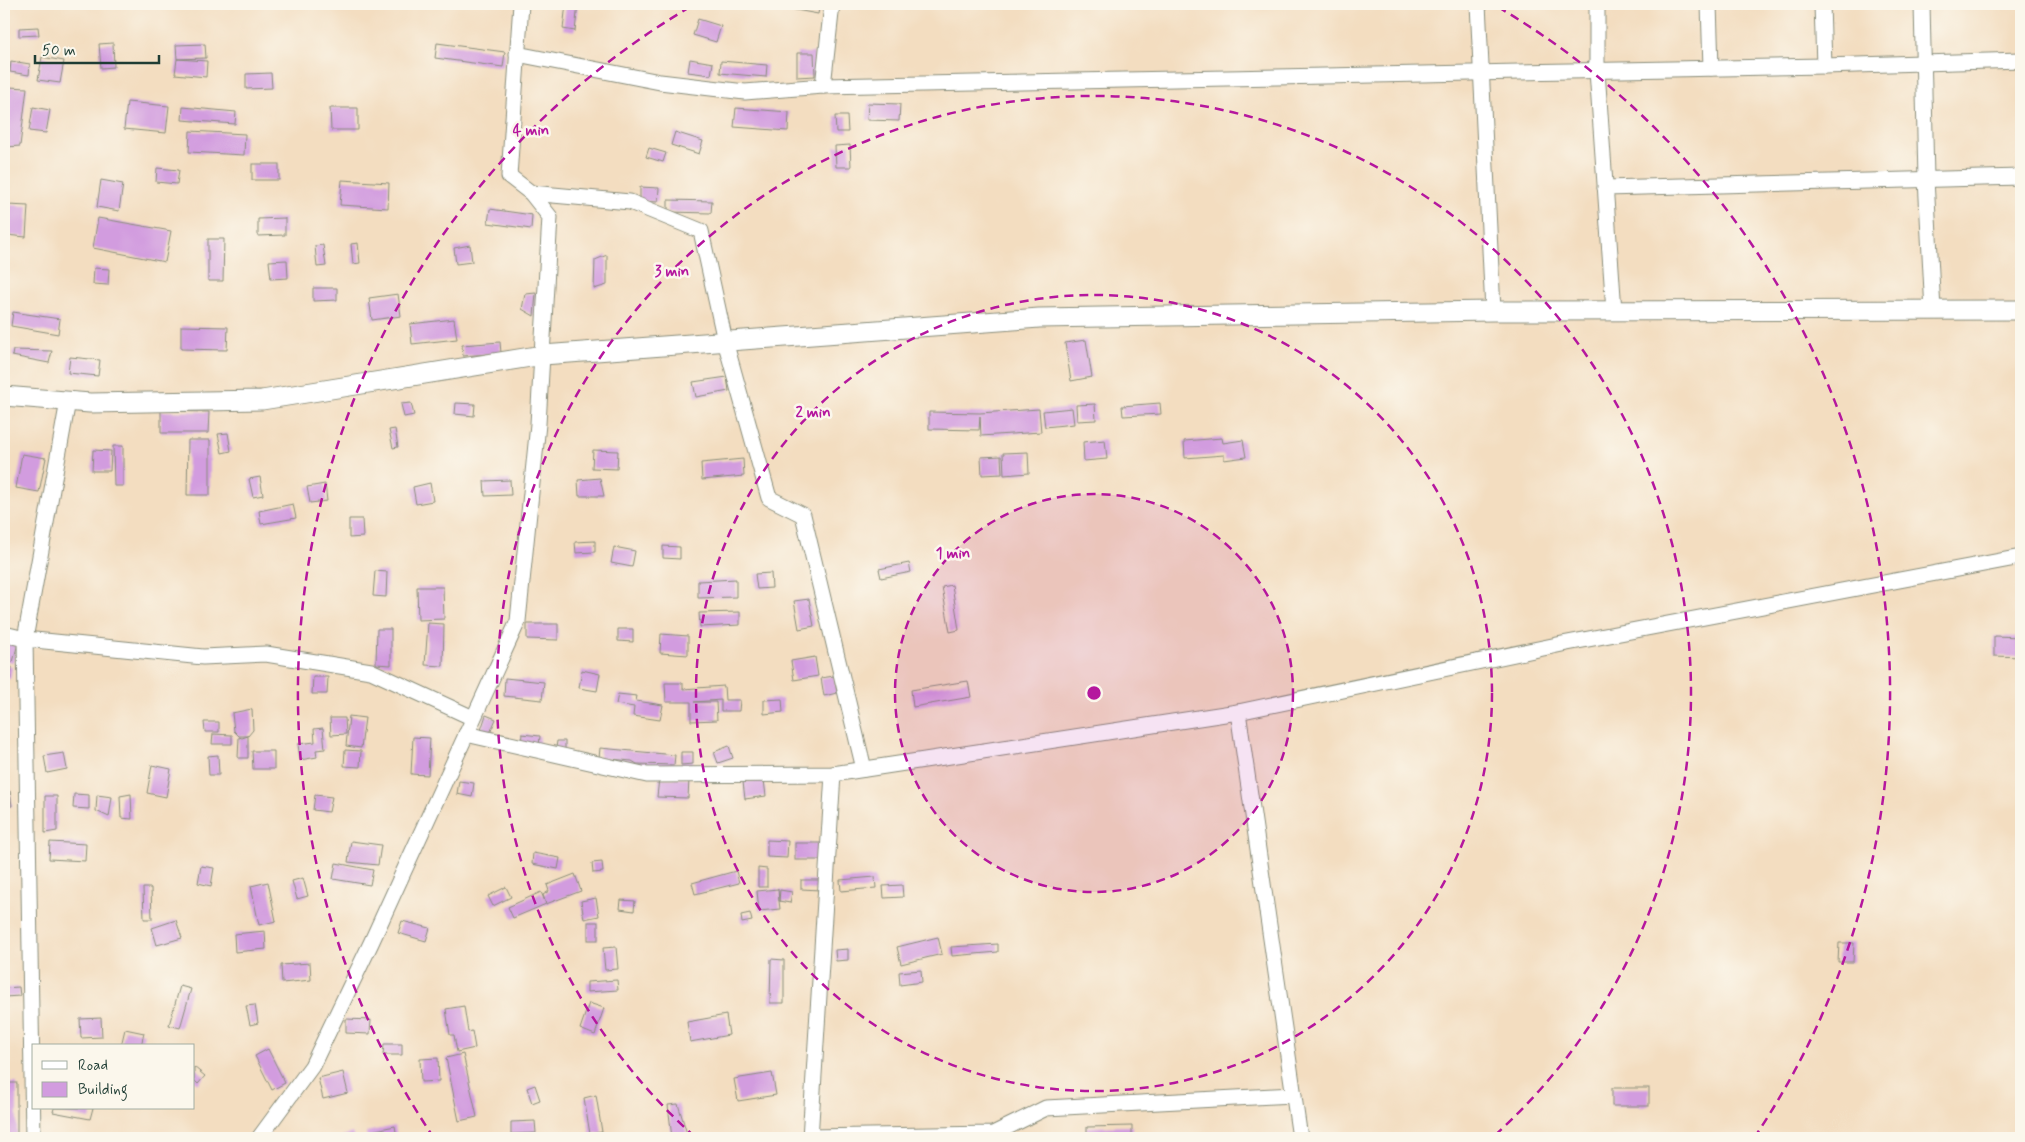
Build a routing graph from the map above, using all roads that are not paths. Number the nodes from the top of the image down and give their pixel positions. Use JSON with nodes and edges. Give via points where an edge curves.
{"nodes":[{"id":1,"x":521,"y":4,"type":"edge"},
{"id":2,"x":832,"y":4,"type":"edge"},
{"id":3,"x":1478,"y":4,"type":"edge"},
{"id":4,"x":1597,"y":4,"type":"edge"},
{"id":5,"x":1709,"y":4,"type":"edge"},
{"id":6,"x":1822,"y":4,"type":"edge"},
{"id":7,"x":1922,"y":4,"type":"edge"},
{"id":8,"x":517,"y":54,"type":"junction"},
{"id":9,"x":2021,"y":60,"type":"edge"},
{"id":10,"x":1924,"y":62,"type":"junction"},
{"id":11,"x":1824,"y":66,"type":"junction"},
{"id":12,"x":1711,"y":68,"type":"junction"},
{"id":13,"x":1597,"y":70,"type":"junction"},
{"id":14,"x":1481,"y":73,"type":"junction"},
{"id":15,"x":823,"y":86,"type":"junction"},
{"id":16,"x":2021,"y":177,"type":"edge"},
{"id":17,"x":1926,"y":179,"type":"junction"},
{"id":18,"x":1605,"y":188,"type":"junction"},
{"id":19,"x":531,"y":193,"type":"junction"},
{"id":20,"x":2021,"y":310,"type":"edge"},
{"id":21,"x":1493,"y":311,"type":"junction"},
{"id":22,"x":1614,"y":311,"type":"junction"},
{"id":23,"x":1933,"y":311,"type":"junction"},
{"id":24,"x":725,"y":341,"type":"junction"},
{"id":25,"x":543,"y":355,"type":"junction"},
{"id":26,"x":4,"y":396,"type":"edge"},
{"id":27,"x":68,"y":401,"type":"junction"},
{"id":28,"x":2021,"y":557,"type":"edge"},
{"id":29,"x":4,"y":634,"type":"edge"},
{"id":30,"x":25,"y":639,"type":"junction"},
{"id":31,"x":1238,"y":712,"type":"junction"},
{"id":32,"x":473,"y":718,"type":"junction"},
{"id":33,"x":466,"y":734,"type":"junction"},
{"id":34,"x":864,"y":769,"type":"junction"},
{"id":35,"x":833,"y":774,"type":"junction"},
{"id":36,"x":32,"y":1076,"type":"edge"},
{"id":37,"x":1294,"y":1095,"type":"junction"},
{"id":38,"x":33,"y":1110,"type":"edge"},
{"id":39,"x":810,"y":1137,"type":"edge"},
{"id":40,"x":33,"y":1138,"type":"edge"},
{"id":41,"x":259,"y":1138,"type":"edge"},
{"id":42,"x":1300,"y":1138,"type":"edge"}],
"edges":[{"from":1,"to":8,"type":"street"},
{"from":2,"to":15,"type":"street"},
{"from":3,"to":14,"type":"street"},
{"from":4,"to":13,"type":"street"},
{"from":5,"to":12,"type":"street"},
{"from":6,"to":11,"type":"street"},
{"from":7,"to":10,"type":"street"},
{"from":8,"to":15,"type":"street","via":[[660,82],[745,92]]},
{"from":8,"to":19,"type":"street","via":[[509,176]]},
{"from":9,"to":10,"type":"street"},
{"from":10,"to":11,"type":"street"},
{"from":10,"to":17,"type":"street"},
{"from":11,"to":12,"type":"street"},
{"from":12,"to":13,"type":"street"},
{"from":13,"to":14,"type":"street"},
{"from":13,"to":18,"type":"street"},
{"from":14,"to":15,"type":"street"},
{"from":14,"to":21,"type":"street"},
{"from":16,"to":17,"type":"street"},
{"from":17,"to":18,"type":"street"},
{"from":17,"to":23,"type":"street"},
{"from":18,"to":22,"type":"street"},
{"from":19,"to":24,"type":"street","via":[[630,202],[701,231]]},
{"from":19,"to":25,"type":"street","via":[[550,217]]},
{"from":20,"to":23,"type":"street"},
{"from":21,"to":22,"type":"street"},
{"from":21,"to":24,"type":"street","via":[[1039,318]]},
{"from":22,"to":23,"type":"street"},
{"from":24,"to":25,"type":"street"},
{"from":24,"to":34,"type":"street","via":[[769,498],[803,515]]},
{"from":25,"to":27,"type":"street","via":[[262,400]]},
{"from":25,"to":32,"type":"street","via":[[518,621]]},
{"from":26,"to":27,"type":"street"},
{"from":27,"to":30,"type":"street"},
{"from":28,"to":31,"type":"street","via":[[1562,644]]},
{"from":29,"to":30,"type":"street"},
{"from":30,"to":32,"type":"street","via":[[203,658],[266,654],[371,671]]},
{"from":30,"to":36,"type":"street"},
{"from":31,"to":34,"type":"street"},
{"from":31,"to":37,"type":"street"},
{"from":32,"to":33,"type":"street"},
{"from":33,"to":35,"type":"street","via":[[647,775]]},
{"from":33,"to":41,"type":"street","via":[[312,1066]]},
{"from":34,"to":35,"type":"street"},
{"from":35,"to":39,"type":"street"},
{"from":37,"to":39,"type":"street","via":[[1046,1108],[993,1134]]},
{"from":37,"to":42,"type":"street"},
{"from":38,"to":40,"type":"street"}]}
